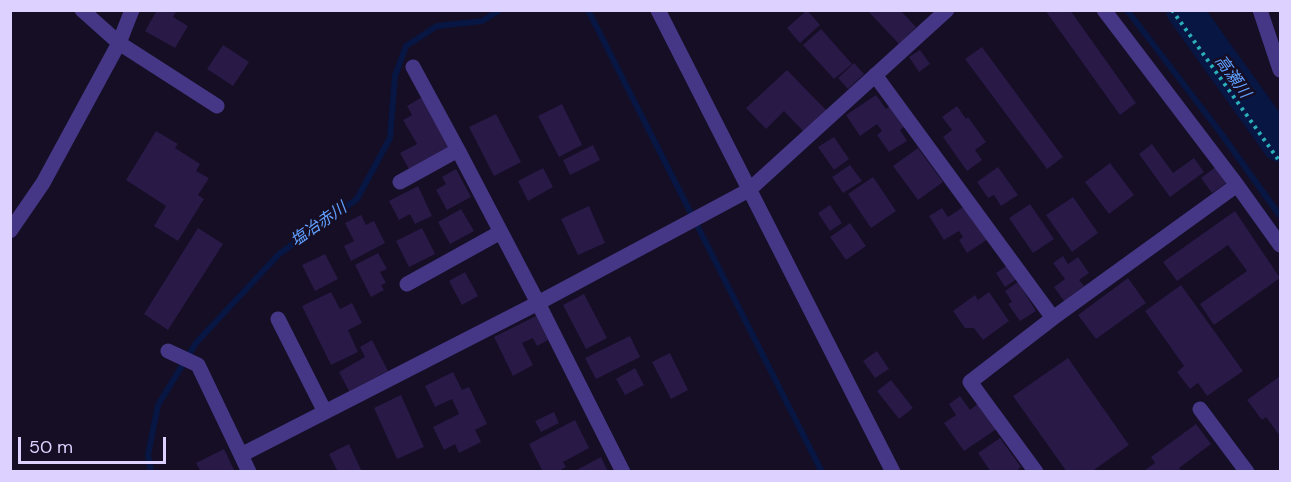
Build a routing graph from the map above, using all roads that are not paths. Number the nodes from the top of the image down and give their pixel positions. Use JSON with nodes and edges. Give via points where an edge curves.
{"nodes":[{"id":1,"x":82,"y":10,"type":"edge"},
{"id":2,"x":132,"y":10,"type":"edge"},
{"id":3,"x":658,"y":10,"type":"edge"},
{"id":4,"x":947,"y":10,"type":"edge"},
{"id":5,"x":1104,"y":10,"type":"edge"},
{"id":6,"x":1260,"y":10,"type":"edge"},
{"id":7,"x":119,"y":43,"type":"junction"},
{"id":8,"x":413,"y":67,"type":"dead end"},
{"id":9,"x":1281,"y":70,"type":"edge"},
{"id":10,"x":876,"y":75,"type":"junction"},
{"id":11,"x":217,"y":106,"type":"dead end"},
{"id":12,"x":458,"y":150,"type":"junction"},
{"id":13,"x":400,"y":182,"type":"dead end"},
{"id":14,"x":1237,"y":185,"type":"junction"},
{"id":15,"x":749,"y":190,"type":"junction"},
{"id":16,"x":10,"y":231,"type":"edge"},
{"id":17,"x":500,"y":233,"type":"junction"},
{"id":18,"x":1281,"y":245,"type":"edge"},
{"id":19,"x":407,"y":284,"type":"dead end"},
{"id":20,"x":538,"y":303,"type":"junction"},
{"id":21,"x":1053,"y":318,"type":"junction"},
{"id":22,"x":278,"y":319,"type":"dead end"},
{"id":23,"x":168,"y":351,"type":"dead end"},
{"id":24,"x":1200,"y":409,"type":"dead end"},
{"id":25,"x":325,"y":412,"type":"junction"},
{"id":26,"x":241,"y":455,"type":"junction"},
{"id":27,"x":249,"y":471,"type":"edge"},
{"id":28,"x":623,"y":471,"type":"edge"},
{"id":29,"x":893,"y":471,"type":"edge"},
{"id":30,"x":1036,"y":471,"type":"edge"},
{"id":31,"x":1247,"y":471,"type":"edge"}],
"edges":[{"from":1,"to":7,"type":"street"},
{"from":2,"to":7,"type":"street"},
{"from":3,"to":15,"type":"street"},
{"from":4,"to":10,"type":"street"},
{"from":5,"to":14,"type":"street"},
{"from":6,"to":9,"type":"street"},
{"from":7,"to":11,"type":"street"},
{"from":7,"to":16,"type":"street","via":[[43,183]]},
{"from":8,"to":12,"type":"street"},
{"from":10,"to":15,"type":"street"},
{"from":10,"to":21,"type":"street"},
{"from":12,"to":13,"type":"street"},
{"from":12,"to":17,"type":"street"},
{"from":14,"to":18,"type":"street"},
{"from":14,"to":21,"type":"street"},
{"from":15,"to":20,"type":"street"},
{"from":15,"to":29,"type":"street"},
{"from":17,"to":19,"type":"street"},
{"from":17,"to":20,"type":"street"},
{"from":20,"to":25,"type":"street"},
{"from":20,"to":28,"type":"street"},
{"from":21,"to":30,"type":"street","via":[[970,382]]},
{"from":22,"to":25,"type":"street"},
{"from":23,"to":26,"type":"street","via":[[198,365]]},
{"from":24,"to":31,"type":"street"},
{"from":25,"to":26,"type":"street"},
{"from":26,"to":27,"type":"street"}]}
